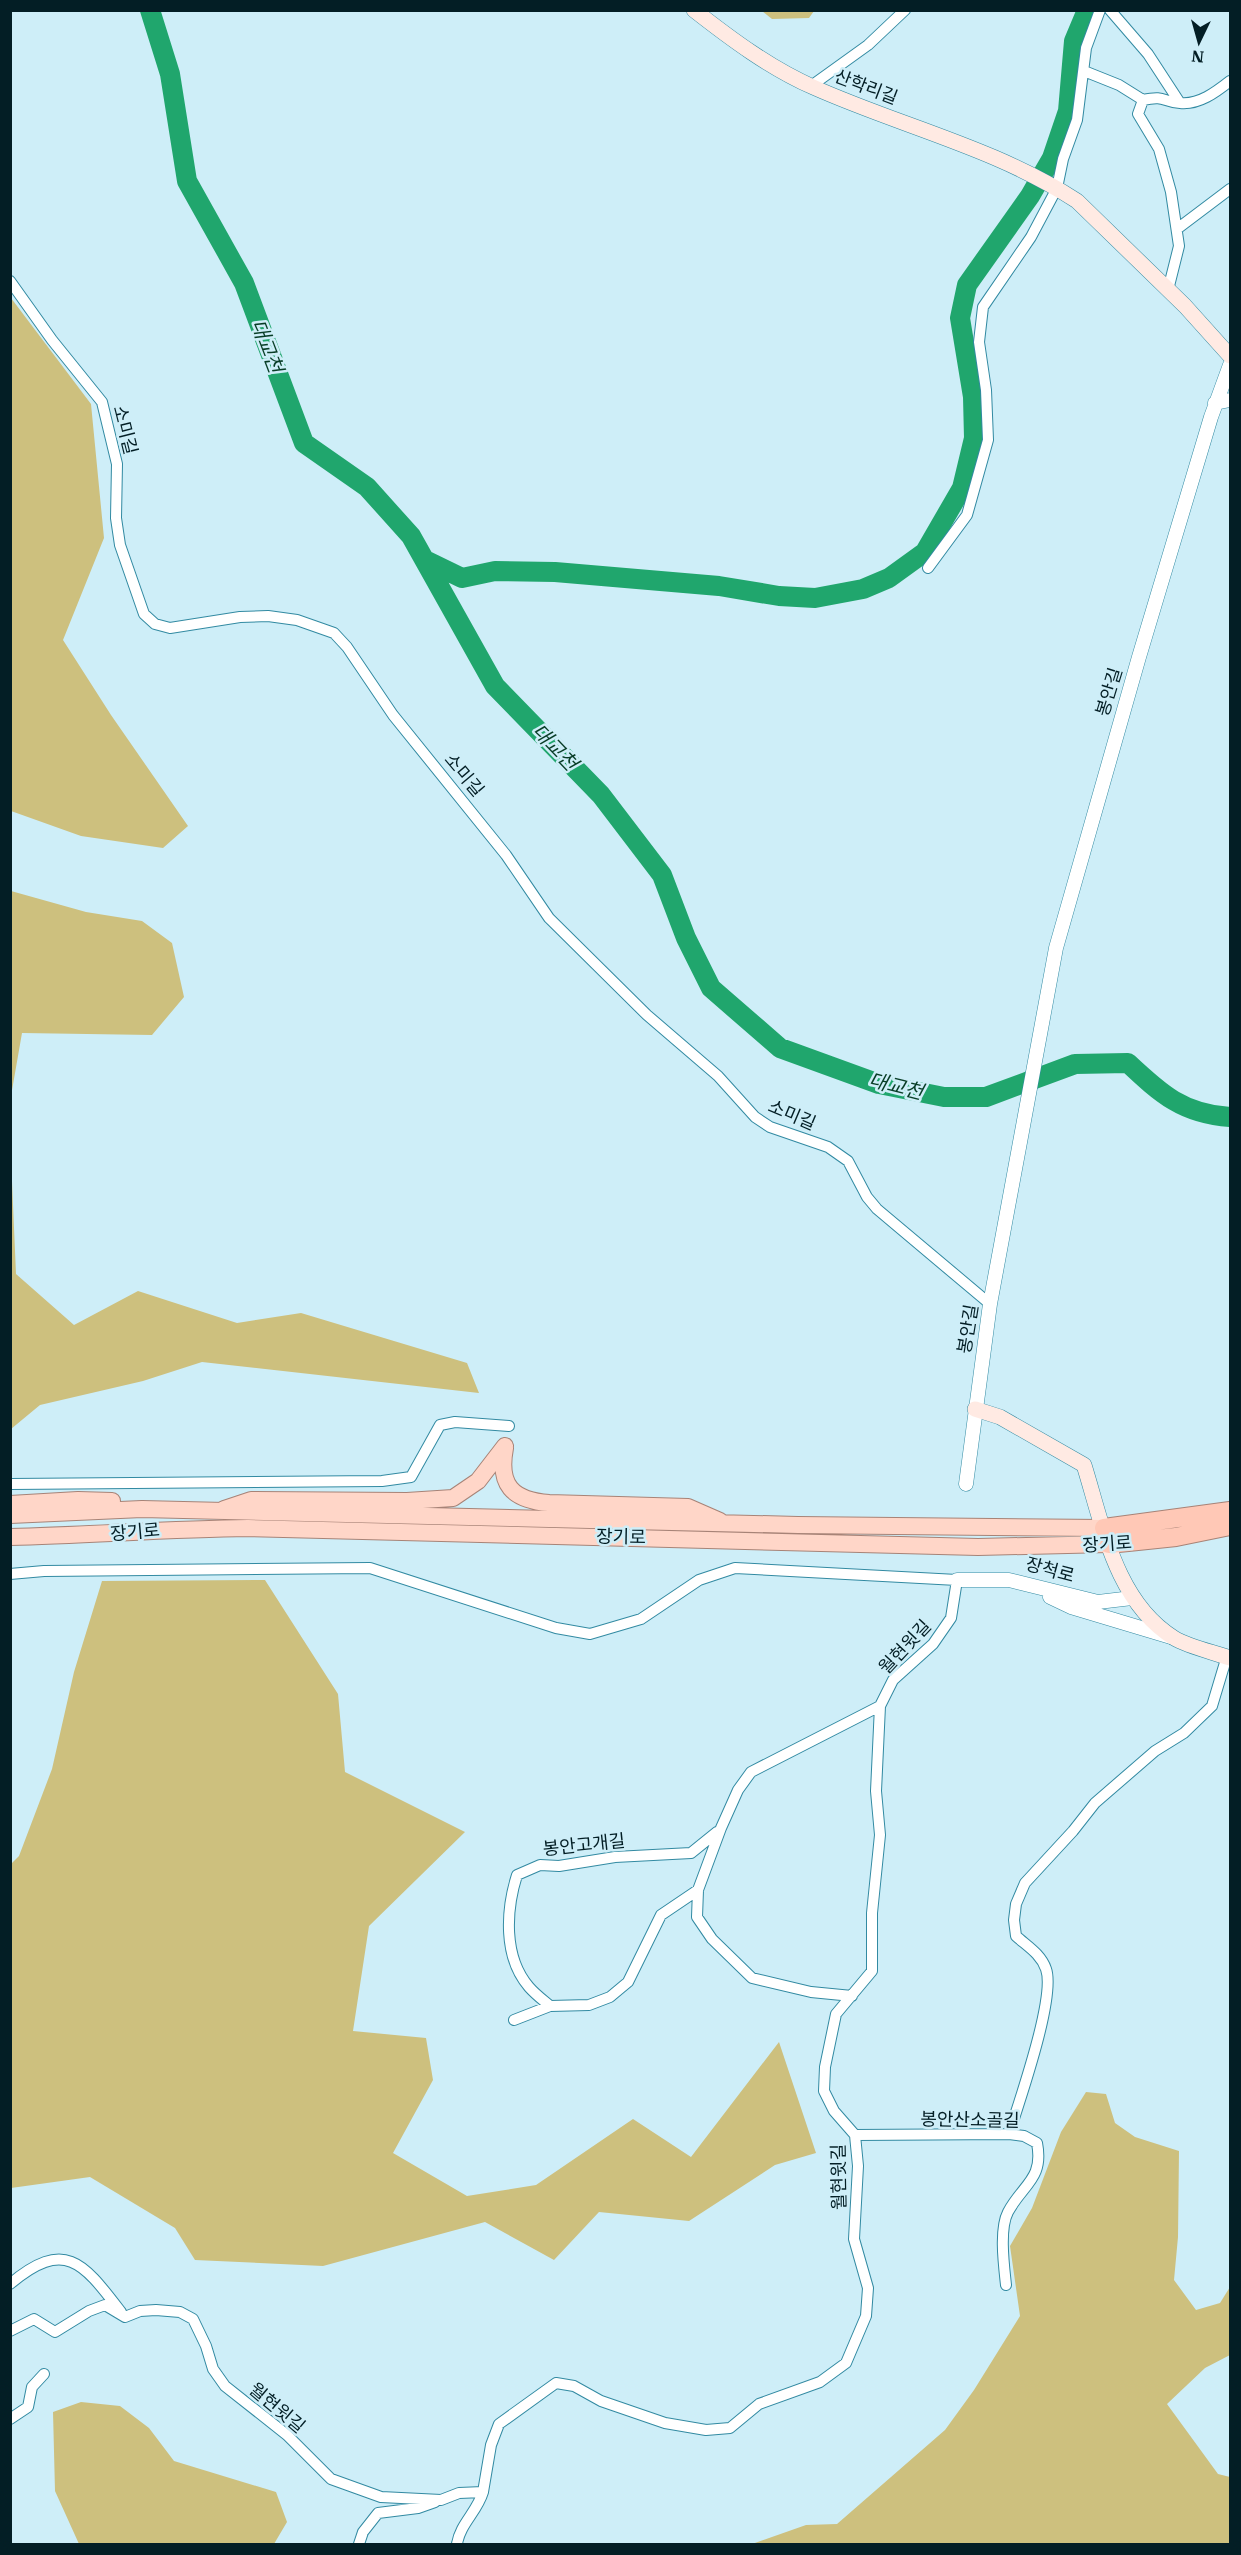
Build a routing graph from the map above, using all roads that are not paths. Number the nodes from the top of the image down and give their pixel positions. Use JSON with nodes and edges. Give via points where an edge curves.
{"nodes":[{"id":1,"x":694,"y":10,"type":"edge"},
{"id":2,"x":905,"y":10,"type":"edge"},
{"id":3,"x":1100,"y":10,"type":"edge"},
{"id":4,"x":1110,"y":10,"type":"edge"},
{"id":5,"x":1084,"y":71,"type":"junction"},
{"id":6,"x":1230,"y":81,"type":"edge"},
{"id":7,"x":811,"y":86,"type":"junction"},
{"id":8,"x":1143,"y":100,"type":"junction"},
{"id":9,"x":1180,"y":103,"type":"junction"},
{"id":10,"x":1047,"y":183,"type":"junction"},
{"id":11,"x":1230,"y":189,"type":"edge"},
{"id":12,"x":1177,"y":229,"type":"junction"},
{"id":13,"x":10,"y":281,"type":"edge"},
{"id":14,"x":1168,"y":290,"type":"junction"},
{"id":15,"x":1230,"y":356,"type":"edge"},
{"id":16,"x":1230,"y":365,"type":"edge"},
{"id":17,"x":1230,"y":400,"type":"edge"},
{"id":18,"x":1215,"y":403,"type":"junction"},
{"id":19,"x":928,"y":568,"type":"dead end"},
{"id":20,"x":990,"y":1304,"type":"junction"},
{"id":21,"x":975,"y":1409,"type":"junction"},
{"id":22,"x":509,"y":1426,"type":"dead end"},
{"id":23,"x":10,"y":1484,"type":"edge"},
{"id":24,"x":966,"y":1484,"type":"dead end"},
{"id":25,"x":10,"y":1504,"type":"edge"},
{"id":26,"x":142,"y":1509,"type":"junction"},
{"id":27,"x":1230,"y":1510,"type":"edge"},
{"id":28,"x":217,"y":1512,"type":"junction"},
{"id":29,"x":10,"y":1515,"type":"edge"},
{"id":30,"x":723,"y":1523,"type":"junction"},
{"id":31,"x":1230,"y":1526,"type":"edge"},
{"id":32,"x":110,"y":1535,"type":"junction"},
{"id":33,"x":1107,"y":1536,"type":"junction"},
{"id":34,"x":10,"y":1537,"type":"edge"},
{"id":35,"x":10,"y":1549,"type":"edge"},
{"id":36,"x":10,"y":1574,"type":"edge"},
{"id":37,"x":957,"y":1580,"type":"junction"},
{"id":38,"x":1009,"y":1580,"type":"junction"},
{"id":39,"x":1132,"y":1598,"type":"junction"},
{"id":40,"x":1174,"y":1638,"type":"junction"},
{"id":41,"x":1229,"y":1657,"type":"edge"},
{"id":42,"x":880,"y":1706,"type":"junction"},
{"id":43,"x":721,"y":1828,"type":"junction"},
{"id":44,"x":698,"y":1890,"type":"junction"},
{"id":45,"x":852,"y":1995,"type":"junction"},
{"id":46,"x":550,"y":2006,"type":"junction"},
{"id":47,"x":514,"y":2020,"type":"dead end"},
{"id":48,"x":1009,"y":2134,"type":"junction"},
{"id":49,"x":855,"y":2135,"type":"junction"},
{"id":50,"x":10,"y":2284,"type":"edge"},
{"id":51,"x":1005,"y":2285,"type":"dead end"},
{"id":52,"x":125,"y":2317,"type":"junction"},
{"id":53,"x":10,"y":2331,"type":"edge"},
{"id":54,"x":44,"y":2374,"type":"dead end"},
{"id":55,"x":10,"y":2419,"type":"edge"},
{"id":56,"x":483,"y":2492,"type":"junction"},
{"id":57,"x":441,"y":2500,"type":"junction"},
{"id":58,"x":359,"y":2544,"type":"edge"},
{"id":59,"x":457,"y":2544,"type":"edge"}],
"edges":[{"from":1,"to":7,"type":"main road","name":"산학리길","via":[[745,48]]},
{"from":2,"to":7,"type":"street","via":[[868,45]]},
{"from":3,"to":5,"type":"street","via":[[1086,48]]},
{"from":4,"to":9,"type":"street","via":[[1148,54]]},
{"from":5,"to":8,"type":"street"},
{"from":5,"to":10,"type":"street","via":[[1077,120],[1063,159]]},
{"from":6,"to":9,"type":"street","via":[[1210,96]]},
{"from":7,"to":10,"type":"main road","name":"산학리길","via":[[972,148]]},
{"from":8,"to":9,"type":"street","via":[[1161,96]]},
{"from":8,"to":12,"type":"street","via":[[1138,114],[1159,149]]},
{"from":10,"to":14,"type":"main road","name":"산학리길","via":[[1077,201]]},
{"from":10,"to":19,"type":"street","via":[[1031,237],[983,307],[979,342],[988,440],[967,515]]},
{"from":11,"to":12,"type":"street"},
{"from":12,"to":14,"type":"street","via":[[1179,246]]},
{"from":13,"to":20,"type":"street","name":"소미길","via":[[102,402],[117,464],[116,518],[120,544],[144,614],[155,624],[170,628],[268,616],[297,620],[334,633],[393,715],[493,838],[549,918],[647,1015],[718,1076],[754,1118],[838,1153],[848,1161],[877,1209]]},
{"from":14,"to":15,"type":"main road","name":"산학리길"},
{"from":16,"to":18,"type":"street","name":"봉안길"},
{"from":17,"to":18,"type":"street"},
{"from":18,"to":20,"type":"street","name":"봉안길","via":[[1056,948]]},
{"from":20,"to":21,"type":"street","name":"봉안길"},
{"from":21,"to":24,"type":"street","name":"봉안길"},
{"from":21,"to":33,"type":"main road","via":[[1000,1417],[1084,1465]]},
{"from":22,"to":23,"type":"street","via":[[455,1422],[440,1425],[411,1477],[382,1481]]},
{"from":25,"to":26,"type":"main road","via":[[111,1501]]},
{"from":26,"to":28,"type":"main road","name":"장기로"},
{"from":26,"to":29,"type":"main road","name":"장기로"},
{"from":27,"to":33,"type":"highway","name":"장기로"},
{"from":28,"to":30,"type":"main road","name":"장기로"},
{"from":28,"to":30,"type":"main road","via":[[251,1500],[453,1498],[478,1481],[505,1446],[501,1469],[504,1479],[527,1499],[688,1507]]},
{"from":30,"to":33,"type":"main road","name":"장기로"},
{"from":31,"to":33,"type":"highway","name":"장기로","via":[[1176,1537]]},
{"from":32,"to":33,"type":"main road","name":"장기로","via":[[174,1528],[248,1528],[978,1546]]},
{"from":32,"to":34,"type":"main road","name":"장기로"},
{"from":32,"to":35,"type":"main road","via":[[97,1546]]},
{"from":33,"to":39,"type":"main road"},
{"from":36,"to":37,"type":"street","via":[[370,1568],[556,1628],[590,1634],[641,1619],[699,1580],[735,1569]]},
{"from":37,"to":38,"type":"street","name":"장척로"},
{"from":37,"to":42,"type":"street","name":"월현윗길","via":[[951,1618],[933,1644],[893,1680]]},
{"from":38,"to":39,"type":"street","name":"장척로","via":[[1093,1602]]},
{"from":38,"to":40,"type":"street","via":[[1071,1607]]},
{"from":39,"to":40,"type":"main road"},
{"from":40,"to":41,"type":"main road"},
{"from":41,"to":48,"type":"street","via":[[1212,1706],[1095,1803],[1025,1883],[1016,1904],[1016,1936],[1038,1955],[1047,1970],[1048,1986],[1043,2020]]},
{"from":42,"to":43,"type":"street","name":"봉안고개길","via":[[751,1772]]},
{"from":42,"to":45,"type":"street","name":"월현윗길","via":[[876,1791],[880,1835],[872,1913],[872,1971]]},
{"from":43,"to":44,"type":"street","name":"봉안고개길"},
{"from":43,"to":46,"type":"street","name":"봉안고개길","via":[[691,1853],[540,1865],[517,1875],[509,1913],[511,1953],[528,1987]]},
{"from":44,"to":45,"type":"street","via":[[697,1917],[712,1939],[752,1978],[811,1992]]},
{"from":44,"to":46,"type":"street","via":[[661,1915],[628,1982],[610,1997],[589,2005]]},
{"from":45,"to":49,"type":"street","name":"월현윗길","via":[[836,2014],[824,2091]]},
{"from":46,"to":47,"type":"street"},
{"from":48,"to":49,"type":"street","name":"봉안산소골길"},
{"from":48,"to":51,"type":"street","name":"봉안산소골길","via":[[1037,2143],[1041,2160],[1007,2213]]},
{"from":49,"to":56,"type":"street","name":"월현윗길","via":[[858,2166],[854,2240],[868,2288],[866,2316],[846,2364],[820,2382],[759,2404],[730,2428],[706,2430],[664,2423],[601,2401],[574,2386],[555,2383],[500,2424],[491,2445]]},
{"from":50,"to":52,"type":"street","via":[[44,2261],[66,2260],[93,2276]]},
{"from":52,"to":53,"type":"street","via":[[105,2305],[55,2332],[33,2319]]},
{"from":52,"to":57,"type":"street","name":"월현윗길","via":[[156,2310],[180,2312],[193,2319],[213,2369],[225,2386],[287,2435],[331,2479],[381,2497]]},
{"from":54,"to":55,"type":"street","via":[[32,2387],[28,2407]]},
{"from":56,"to":57,"type":"street","name":"월현윗길","via":[[459,2493]]},
{"from":56,"to":59,"type":"street","name":"월현윗길","via":[[478,2508],[458,2535]]},
{"from":57,"to":58,"type":"street","name":"월현윗길","via":[[378,2513]]}]}
